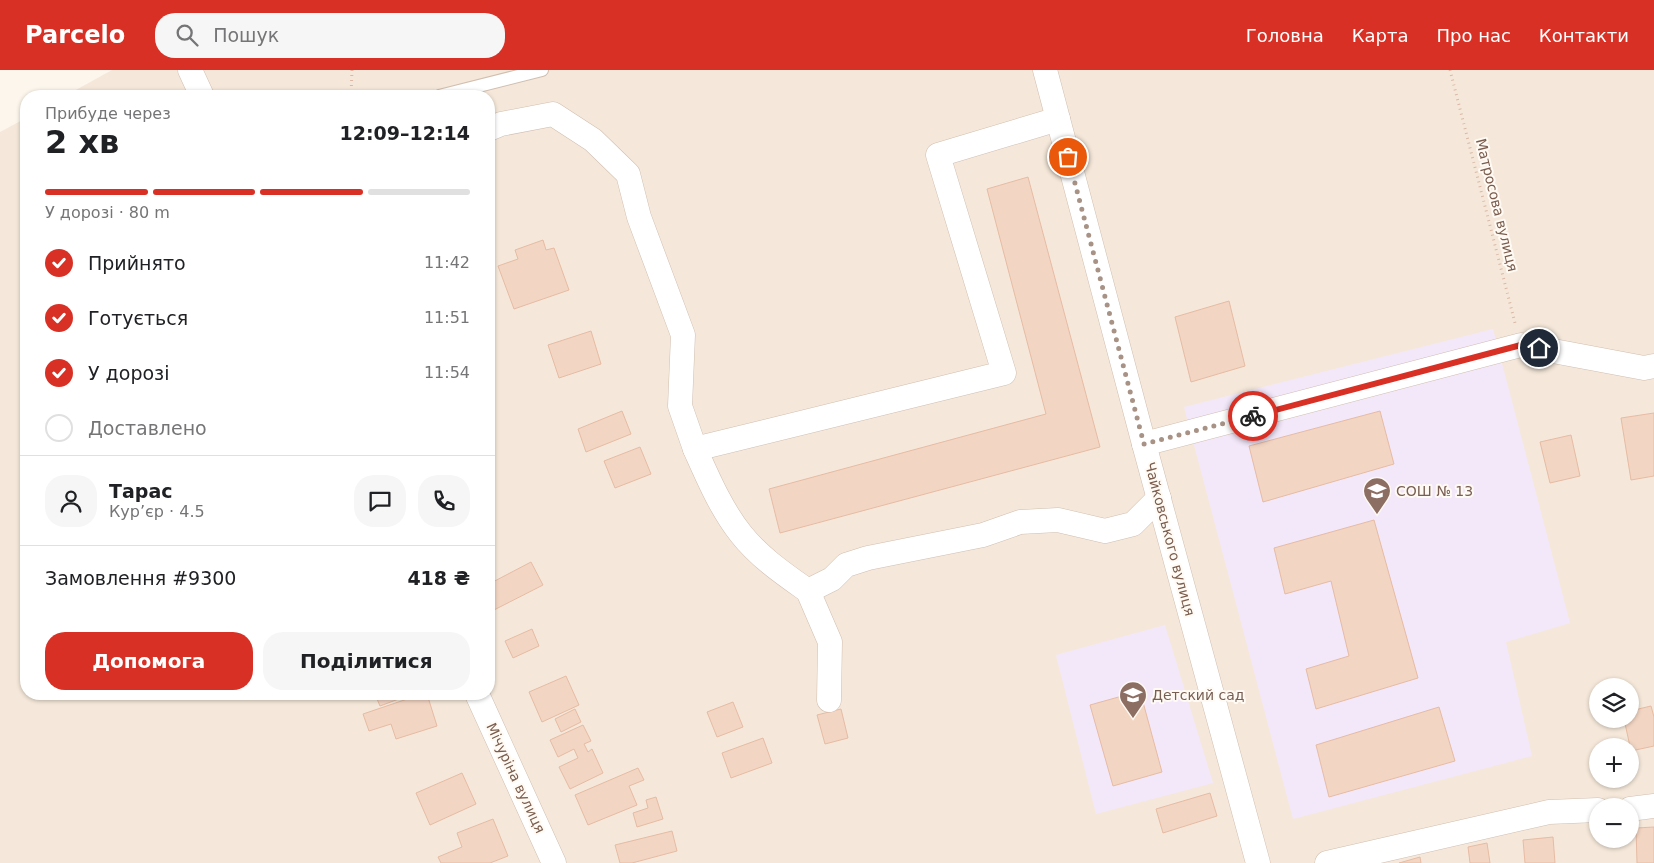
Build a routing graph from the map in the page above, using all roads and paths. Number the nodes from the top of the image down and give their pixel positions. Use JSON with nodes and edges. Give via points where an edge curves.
{"nodes":[{"id":1,"x":190,"y":70,"type":"edge"},
{"id":2,"x":352,"y":70,"type":"edge"},
{"id":3,"x":542,"y":70,"type":"edge"},
{"id":4,"x":1045,"y":70,"type":"edge"},
{"id":5,"x":1450,"y":70,"type":"edge"},
{"id":6,"x":199,"y":90,"type":"edge"},
{"id":7,"x":351,"y":90,"type":"edge"},
{"id":8,"x":463,"y":90,"type":"edge"},
{"id":9,"x":1058,"y":119,"type":"junction"},
{"id":10,"x":495,"y":126,"type":"edge"},
{"id":11,"x":1521,"y":345,"type":"junction"},
{"id":12,"x":1654,"y":366,"type":"edge"},
{"id":13,"x":1144,"y":444,"type":"junction"},
{"id":14,"x":694,"y":449,"type":"junction"},
{"id":15,"x":1159,"y":498,"type":"junction"},
{"id":16,"x":808,"y":591,"type":"junction"},
{"id":17,"x":480,"y":700,"type":"edge"},
{"id":18,"x":829,"y":700,"type":"dead end"},
{"id":19,"x":1654,"y":806,"type":"edge"},
{"id":20,"x":1639,"y":808,"type":"edge"},
{"id":21,"x":1589,"y":810,"type":"edge"},
{"id":22,"x":554,"y":863,"type":"edge"},
{"id":23,"x":1258,"y":863,"type":"edge"},
{"id":24,"x":1327,"y":863,"type":"edge"}],
"edges":[{"from":1,"to":6,"type":"street"},
{"from":2,"to":7,"type":"path"},
{"from":3,"to":8,"type":"lane"},
{"from":4,"to":9,"type":"street","name":"Чайковського вулиця"},
{"from":5,"to":11,"type":"path","name":"Матросова вулиця"},
{"from":9,"to":13,"type":"street","name":"Чайковського вулиця"},
{"from":9,"to":14,"type":"street","via":[[938,155],[1004,373]]},
{"from":10,"to":14,"type":"street","via":[[553,114],[593,140],[628,174],[639,217],[683,335],[680,406]]},
{"from":11,"to":12,"type":"street","via":[[1644,368]]},
{"from":11,"to":13,"type":"street"},
{"from":13,"to":15,"type":"street","name":"Чайковського вулиця"},
{"from":14,"to":16,"type":"street","via":[[741,534],[772,566]]},
{"from":15,"to":16,"type":"street","via":[[1133,524],[1105,531],[1058,520],[1020,522],[983,535],[846,565],[832,579]]},
{"from":15,"to":23,"type":"street","name":"Чайковського вулиця"},
{"from":16,"to":18,"type":"street","via":[[830,642]]},
{"from":17,"to":22,"type":"street","name":"Мічуріна вулиця"},
{"from":19,"to":20,"type":"street"},
{"from":21,"to":24,"type":"street","via":[[1549,812]]}]}
